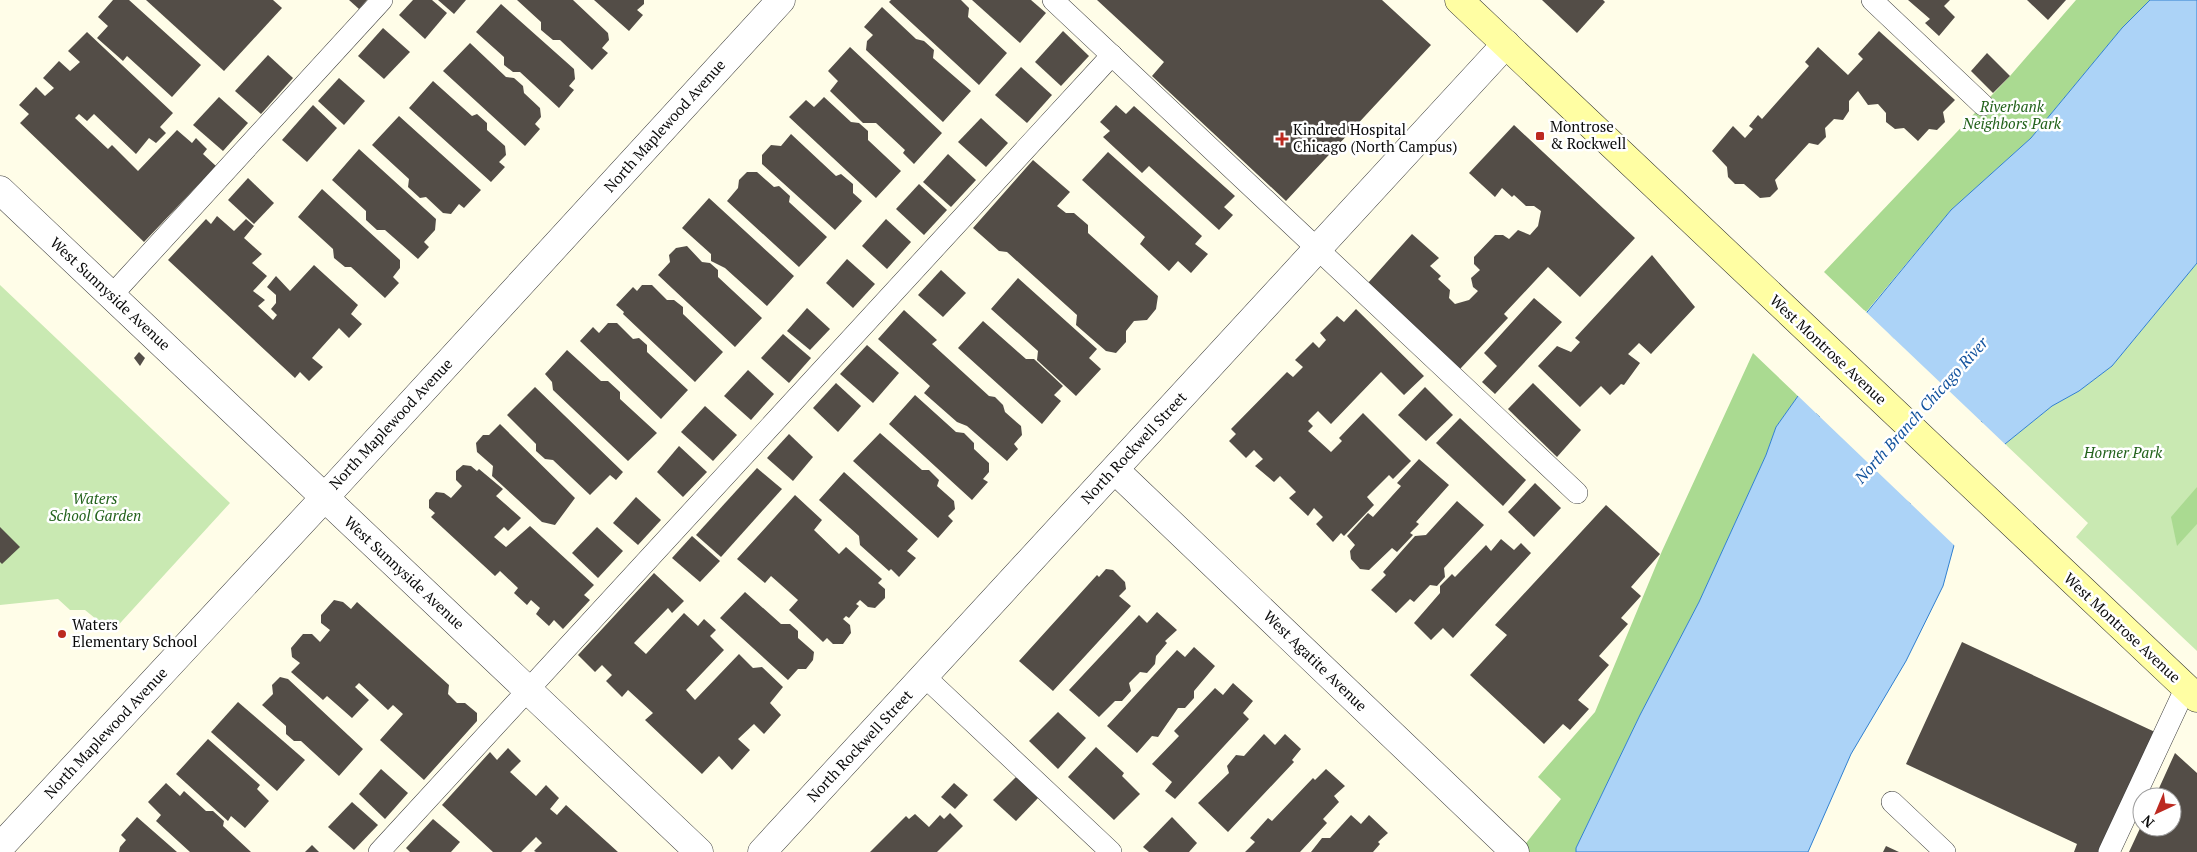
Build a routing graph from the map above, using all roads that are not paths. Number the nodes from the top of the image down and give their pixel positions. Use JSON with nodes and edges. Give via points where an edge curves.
{"nodes":[{"id":1,"x":382,"y":0,"type":"edge"},
{"id":2,"x":781,"y":0,"type":"edge"},
{"id":3,"x":1053,"y":0,"type":"edge"},
{"id":4,"x":1459,"y":0,"type":"edge"},
{"id":5,"x":1872,"y":0,"type":"edge"},
{"id":6,"x":1506,"y":44,"type":"junction"},
{"id":7,"x":1112,"y":55,"type":"junction"},
{"id":8,"x":1982,"y":105,"type":"dead end"},
{"id":9,"x":0,"y":190,"type":"edge"},
{"id":10,"x":1318,"y":249,"type":"junction"},
{"id":11,"x":112,"y":296,"type":"junction"},
{"id":12,"x":1115,"y":470,"type":"junction"},
{"id":13,"x":1577,"y":493,"type":"dead end"},
{"id":14,"x":325,"y":497,"type":"junction"},
{"id":15,"x":924,"y":676,"type":"junction"},
{"id":16,"x":528,"y":690,"type":"junction"},
{"id":17,"x":2191,"y":693,"type":"edge"},
{"id":18,"x":1892,"y":802,"type":"dead end"},
{"id":19,"x":0,"y":847,"type":"edge"},
{"id":20,"x":379,"y":852,"type":"edge"},
{"id":21,"x":699,"y":852,"type":"edge"},
{"id":22,"x":762,"y":852,"type":"edge"},
{"id":23,"x":1111,"y":852,"type":"edge"},
{"id":24,"x":1515,"y":852,"type":"edge"},
{"id":25,"x":1945,"y":852,"type":"edge"},
{"id":26,"x":2109,"y":852,"type":"edge"}],
"edges":[{"from":1,"to":11,"type":"lane"},
{"from":2,"to":14,"type":"street","name":"North Maplewood Avenue"},
{"from":3,"to":7,"type":"lane"},
{"from":4,"to":6,"type":"main road","name":"West Montrose Avenue"},
{"from":5,"to":8,"type":"lane"},
{"from":6,"to":10,"type":"street","name":"North Rockwell Street"},
{"from":6,"to":17,"type":"main road","name":"West Montrose Avenue"},
{"from":7,"to":10,"type":"lane"},
{"from":7,"to":16,"type":"lane"},
{"from":9,"to":11,"type":"street","name":"West Sunnyside Avenue"},
{"from":10,"to":12,"type":"street","name":"North Rockwell Street"},
{"from":10,"to":13,"type":"lane"},
{"from":11,"to":14,"type":"street","name":"West Sunnyside Avenue"},
{"from":12,"to":15,"type":"street","name":"North Rockwell Street"},
{"from":12,"to":24,"type":"street","name":"West Agatite Avenue"},
{"from":14,"to":16,"type":"street","name":"West Sunnyside Avenue"},
{"from":14,"to":19,"type":"street","name":"North Maplewood Avenue"},
{"from":15,"to":22,"type":"street","name":"North Rockwell Street"},
{"from":15,"to":23,"type":"lane"},
{"from":16,"to":20,"type":"lane"},
{"from":16,"to":21,"type":"street","name":"West Sunnyside Avenue"},
{"from":17,"to":26,"type":"lane"},
{"from":18,"to":25,"type":"lane"}]}
